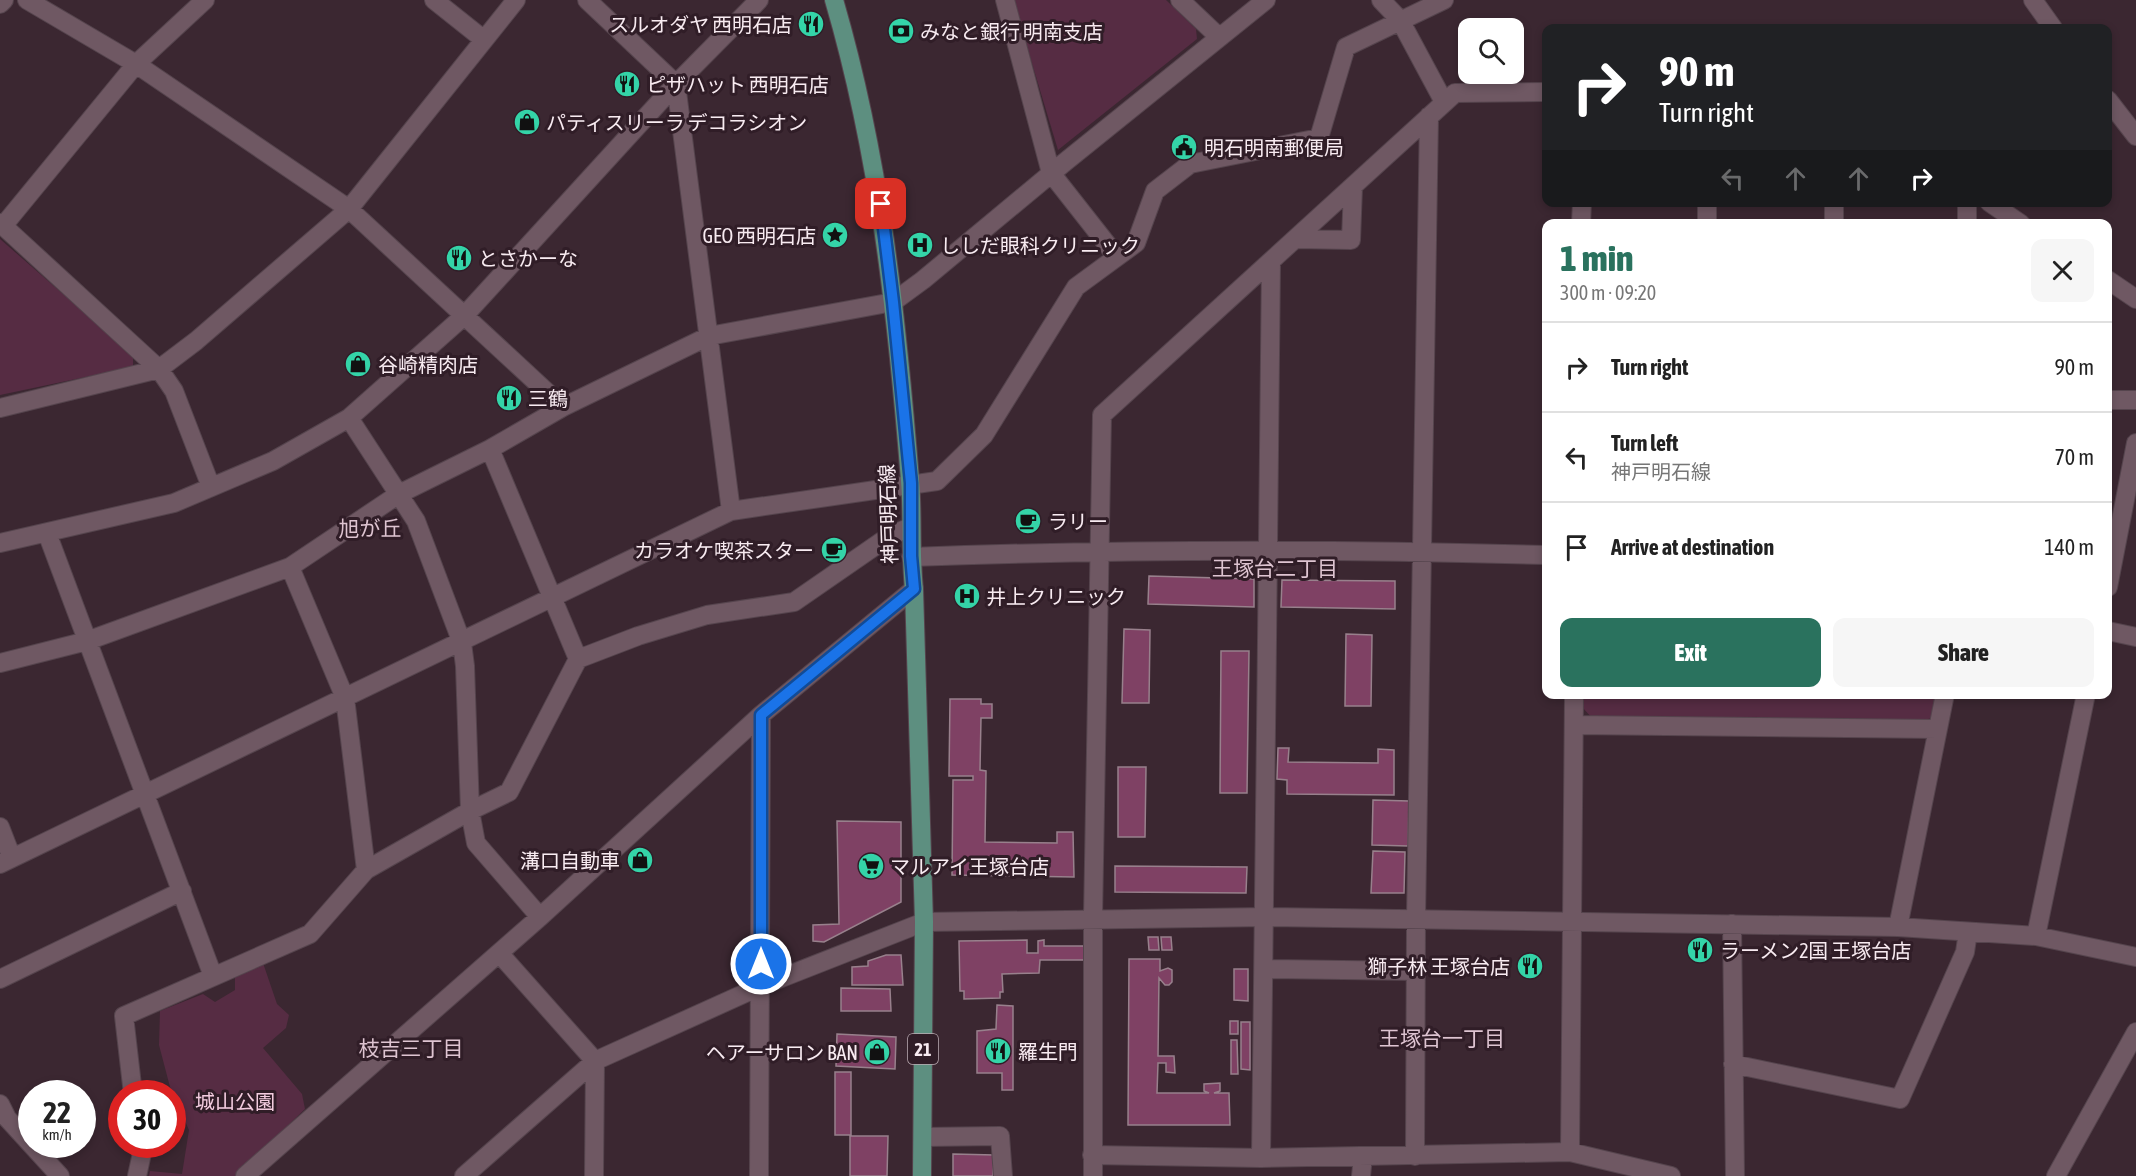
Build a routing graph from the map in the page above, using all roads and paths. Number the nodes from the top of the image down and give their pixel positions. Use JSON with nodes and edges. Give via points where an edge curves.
{"nodes":[{"id":1,"x":4,"y":0,"type":"edge"},
{"id":2,"x":27,"y":0,"type":"edge"},
{"id":3,"x":205,"y":0,"type":"edge"},
{"id":4,"x":434,"y":0,"type":"edge"},
{"id":5,"x":516,"y":0,"type":"edge"},
{"id":6,"x":587,"y":0,"type":"edge"},
{"id":7,"x":759,"y":0,"type":"edge"},
{"id":8,"x":834,"y":0,"type":"edge"},
{"id":9,"x":1005,"y":0,"type":"edge"},
{"id":10,"x":1180,"y":0,"type":"edge"},
{"id":11,"x":1266,"y":0,"type":"edge"},
{"id":12,"x":1381,"y":0,"type":"edge"},
{"id":13,"x":1444,"y":0,"type":"edge"},
{"id":14,"x":2033,"y":0,"type":"edge"},
{"id":15,"x":0,"y":4,"type":"edge"},
{"id":16,"x":1400,"y":20,"type":"junction"},
{"id":17,"x":2050,"y":24,"type":"edge"},
{"id":18,"x":1220,"y":37,"type":"junction"},
{"id":19,"x":483,"y":39,"type":"junction"},
{"id":20,"x":136,"y":64,"type":"junction"},
{"id":21,"x":676,"y":84,"type":"junction"},
{"id":22,"x":1542,"y":92,"type":"edge"},
{"id":23,"x":1444,"y":102,"type":"junction"},
{"id":24,"x":2112,"y":105,"type":"edge"},
{"id":25,"x":1429,"y":116,"type":"junction"},
{"id":26,"x":2136,"y":136,"type":"edge"},
{"id":27,"x":1051,"y":173,"type":"junction"},
{"id":28,"x":1353,"y":187,"type":"junction"},
{"id":29,"x":1996,"y":207,"type":"edge"},
{"id":30,"x":349,"y":209,"type":"junction"},
{"id":31,"x":2014,"y":219,"type":"edge"},
{"id":32,"x":2,"y":224,"type":"edge"},
{"id":33,"x":1295,"y":239,"type":"junction"},
{"id":34,"x":1117,"y":257,"type":"junction"},
{"id":35,"x":1271,"y":261,"type":"junction"},
{"id":36,"x":2112,"y":283,"type":"edge"},
{"id":37,"x":2136,"y":299,"type":"edge"},
{"id":38,"x":893,"y":302,"type":"junction"},
{"id":39,"x":464,"y":316,"type":"junction"},
{"id":40,"x":709,"y":336,"type":"junction"},
{"id":41,"x":159,"y":369,"type":"junction"},
{"id":42,"x":2112,"y":400,"type":"edge"},
{"id":43,"x":2136,"y":400,"type":"edge"},
{"id":44,"x":563,"y":407,"type":"junction"},
{"id":45,"x":0,"y":408,"type":"edge"},
{"id":46,"x":349,"y":418,"type":"junction"},
{"id":47,"x":2136,"y":443,"type":"edge"},
{"id":48,"x":490,"y":449,"type":"junction"},
{"id":49,"x":911,"y":483,"type":"junction"},
{"id":50,"x":210,"y":488,"type":"junction"},
{"id":51,"x":399,"y":494,"type":"junction"},
{"id":52,"x":731,"y":511,"type":"junction"},
{"id":53,"x":910,"y":527,"type":"junction"},
{"id":54,"x":47,"y":533,"type":"junction"},
{"id":55,"x":0,"y":543,"type":"edge"},
{"id":56,"x":1098,"y":551,"type":"junction"},
{"id":57,"x":1267,"y":551,"type":"junction"},
{"id":58,"x":1421,"y":552,"type":"junction"},
{"id":59,"x":1542,"y":555,"type":"edge"},
{"id":60,"x":911,"y":556,"type":"junction"},
{"id":61,"x":2112,"y":566,"type":"edge"},
{"id":62,"x":290,"y":567,"type":"junction"},
{"id":63,"x":914,"y":589,"type":"junction"},
{"id":64,"x":553,"y":598,"type":"junction"},
{"id":65,"x":2112,"y":632,"type":"edge"},
{"id":66,"x":2136,"y":637,"type":"edge"},
{"id":67,"x":87,"y":641,"type":"junction"},
{"id":68,"x":462,"y":643,"type":"junction"},
{"id":69,"x":578,"y":659,"type":"junction"},
{"id":70,"x":0,"y":663,"type":"edge"},
{"id":71,"x":345,"y":698,"type":"junction"},
{"id":72,"x":1574,"y":699,"type":"edge"},
{"id":73,"x":1944,"y":699,"type":"edge"},
{"id":74,"x":2085,"y":699,"type":"edge"},
{"id":75,"x":761,"y":715,"type":"junction"},
{"id":76,"x":1574,"y":725,"type":"junction"},
{"id":77,"x":1937,"y":729,"type":"junction"},
{"id":78,"x":144,"y":793,"type":"junction"},
{"id":79,"x":470,"y":811,"type":"junction"},
{"id":80,"x":0,"y":827,"type":"edge"},
{"id":81,"x":6,"y":861,"type":"edge"},
{"id":82,"x":366,"y":870,"type":"junction"},
{"id":83,"x":182,"y":891,"type":"junction"},
{"id":84,"x":540,"y":917,"type":"junction"},
{"id":85,"x":1266,"y":917,"type":"junction"},
{"id":86,"x":1093,"y":918,"type":"junction"},
{"id":87,"x":1416,"y":919,"type":"junction"},
{"id":88,"x":924,"y":922,"type":"junction"},
{"id":89,"x":1572,"y":922,"type":"junction"},
{"id":90,"x":1732,"y":924,"type":"junction"},
{"id":91,"x":1898,"y":927,"type":"junction"},
{"id":92,"x":1968,"y":932,"type":"junction"},
{"id":93,"x":2036,"y":936,"type":"junction"},
{"id":94,"x":499,"y":953,"type":"junction"},
{"id":95,"x":2136,"y":957,"type":"edge"},
{"id":96,"x":1265,"y":969,"type":"junction"},
{"id":97,"x":1416,"y":971,"type":"junction"},
{"id":98,"x":213,"y":976,"type":"junction"},
{"id":99,"x":0,"y":979,"type":"edge"},
{"id":100,"x":761,"y":986,"type":"junction"},
{"id":101,"x":2136,"y":1032,"type":"edge"},
{"id":102,"x":595,"y":1061,"type":"junction"},
{"id":103,"x":1733,"y":1064,"type":"junction"},
{"id":104,"x":131,"y":1080,"type":"edge"},
{"id":105,"x":0,"y":1104,"type":"edge"},
{"id":106,"x":923,"y":1137,"type":"junction"},
{"id":107,"x":1570,"y":1152,"type":"junction"},
{"id":108,"x":1092,"y":1155,"type":"junction"},
{"id":109,"x":1415,"y":1156,"type":"junction"},
{"id":110,"x":1364,"y":1157,"type":"junction"},
{"id":111,"x":141,"y":1158,"type":"edge"},
{"id":112,"x":1261,"y":1158,"type":"junction"},
{"id":113,"x":60,"y":1176,"type":"edge"},
{"id":114,"x":137,"y":1176,"type":"edge"},
{"id":115,"x":245,"y":1176,"type":"edge"},
{"id":116,"x":464,"y":1176,"type":"edge"},
{"id":117,"x":594,"y":1176,"type":"edge"},
{"id":118,"x":759,"y":1176,"type":"edge"},
{"id":119,"x":922,"y":1176,"type":"edge"},
{"id":120,"x":1003,"y":1176,"type":"edge"},
{"id":121,"x":1093,"y":1176,"type":"edge"},
{"id":122,"x":1361,"y":1176,"type":"edge"},
{"id":123,"x":1671,"y":1176,"type":"edge"},
{"id":124,"x":1735,"y":1176,"type":"edge"},
{"id":125,"x":2056,"y":1176,"type":"edge"}],
"edges":[{"from":1,"to":15,"type":"street"},
{"from":2,"to":20,"type":"street"},
{"from":3,"to":20,"type":"street"},
{"from":4,"to":19,"type":"street"},
{"from":5,"to":19,"type":"street"},
{"from":6,"to":21,"type":"street"},
{"from":7,"to":21,"type":"street"},
{"from":8,"to":38,"type":"main road","name":"神戸明石線","number":"21","via":[[868,134],[885,227]]},
{"from":9,"to":27,"type":"street"},
{"from":10,"to":18,"type":"street"},
{"from":11,"to":18,"type":"street"},
{"from":12,"to":16,"type":"street"},
{"from":13,"to":16,"type":"street"},
{"from":14,"to":17,"type":"street"},
{"from":16,"to":23,"type":"street"},
{"from":16,"to":34,"type":"street","via":[[1346,47],[1319,138],[1190,164],[1155,190],[1136,243]]},
{"from":18,"to":27,"type":"street"},
{"from":19,"to":30,"type":"street"},
{"from":20,"to":30,"type":"street"},
{"from":20,"to":32,"type":"street"},
{"from":21,"to":39,"type":"street"},
{"from":21,"to":40,"type":"street"},
{"from":22,"to":23,"type":"street","via":[[1455,93]]},
{"from":23,"to":25,"type":"street"},
{"from":24,"to":26,"type":"street"},
{"from":25,"to":28,"type":"street"},
{"from":25,"to":58,"type":"street"},
{"from":27,"to":34,"type":"street"},
{"from":27,"to":38,"type":"street"},
{"from":28,"to":33,"type":"street"},
{"from":28,"to":33,"type":"street","via":[[1352,240]]},
{"from":29,"to":31,"type":"street"},
{"from":30,"to":39,"type":"street"},
{"from":30,"to":41,"type":"street"},
{"from":32,"to":41,"type":"street"},
{"from":33,"to":35,"type":"street"},
{"from":34,"to":49,"type":"street","via":[[1076,287],[984,435],[937,481]]},
{"from":35,"to":56,"type":"street","via":[[1102,415]]},
{"from":35,"to":57,"type":"street"},
{"from":36,"to":37,"type":"street"},
{"from":38,"to":40,"type":"street"},
{"from":38,"to":49,"type":"main road","name":"神戸明石線","number":"21"},
{"from":39,"to":44,"type":"street"},
{"from":39,"to":46,"type":"street"},
{"from":40,"to":44,"type":"street"},
{"from":40,"to":52,"type":"street"},
{"from":41,"to":45,"type":"street"},
{"from":41,"to":50,"type":"street","via":[[174,391]]},
{"from":42,"to":43,"type":"street"},
{"from":44,"to":48,"type":"street"},
{"from":46,"to":50,"type":"street","via":[[273,461]]},
{"from":46,"to":51,"type":"street"},
{"from":47,"to":61,"type":"street"},
{"from":48,"to":51,"type":"street"},
{"from":48,"to":64,"type":"street"},
{"from":49,"to":52,"type":"street"},
{"from":49,"to":53,"type":"main road","name":"神戸明石線","number":"21"},
{"from":50,"to":54,"type":"street","via":[[174,503]]},
{"from":51,"to":62,"type":"street"},
{"from":51,"to":68,"type":"street","via":[[416,521]]},
{"from":52,"to":64,"type":"street"},
{"from":53,"to":60,"type":"main road","name":"神戸明石線","number":"21"},
{"from":53,"to":69,"type":"street","via":[[888,537],[794,602],[707,615]]},
{"from":54,"to":55,"type":"street"},
{"from":54,"to":67,"type":"street"},
{"from":56,"to":57,"type":"street"},
{"from":56,"to":60,"type":"street"},
{"from":56,"to":86,"type":"street"},
{"from":57,"to":58,"type":"street"},
{"from":57,"to":85,"type":"street"},
{"from":58,"to":59,"type":"street"},
{"from":58,"to":87,"type":"street"},
{"from":60,"to":63,"type":"main road","name":"神戸明石線","number":"21"},
{"from":62,"to":67,"type":"street"},
{"from":62,"to":71,"type":"street"},
{"from":63,"to":75,"type":"street"},
{"from":63,"to":88,"type":"main road","name":"神戸明石線","number":"21"},
{"from":64,"to":68,"type":"street"},
{"from":64,"to":69,"type":"street"},
{"from":65,"to":66,"type":"street"},
{"from":67,"to":70,"type":"street"},
{"from":67,"to":78,"type":"street"},
{"from":68,"to":71,"type":"street"},
{"from":68,"to":79,"type":"street"},
{"from":69,"to":79,"type":"street","via":[[509,792]]},
{"from":71,"to":78,"type":"street"},
{"from":71,"to":82,"type":"street"},
{"from":72,"to":76,"type":"street"},
{"from":73,"to":77,"type":"street"},
{"from":74,"to":93,"type":"street"},
{"from":75,"to":84,"type":"street"},
{"from":75,"to":100,"type":"street"},
{"from":76,"to":77,"type":"street"},
{"from":76,"to":89,"type":"street"},
{"from":77,"to":91,"type":"street"},
{"from":78,"to":81,"type":"street"},
{"from":78,"to":83,"type":"street"},
{"from":79,"to":82,"type":"street"},
{"from":79,"to":84,"type":"street","via":[[476,843]]},
{"from":80,"to":81,"type":"street"},
{"from":82,"to":98,"type":"street","via":[[310,934]]},
{"from":83,"to":98,"type":"street"},
{"from":83,"to":99,"type":"street"},
{"from":84,"to":94,"type":"street"},
{"from":85,"to":86,"type":"street"},
{"from":85,"to":87,"type":"street"},
{"from":85,"to":96,"type":"street"},
{"from":86,"to":88,"type":"street"},
{"from":86,"to":108,"type":"street"},
{"from":87,"to":89,"type":"street"},
{"from":87,"to":97,"type":"street"},
{"from":88,"to":100,"type":"street"},
{"from":88,"to":106,"type":"main road","name":"神戸明石線","number":"21"},
{"from":89,"to":90,"type":"street"},
{"from":89,"to":107,"type":"street"},
{"from":90,"to":91,"type":"street"},
{"from":90,"to":103,"type":"street"},
{"from":91,"to":92,"type":"street"},
{"from":92,"to":93,"type":"street"},
{"from":92,"to":103,"type":"street","via":[[1965,952],[1900,1099]]},
{"from":93,"to":95,"type":"street"},
{"from":94,"to":102,"type":"street"},
{"from":94,"to":115,"type":"street"},
{"from":96,"to":97,"type":"street"},
{"from":96,"to":112,"type":"street"},
{"from":97,"to":109,"type":"street"},
{"from":98,"to":104,"type":"street","via":[[124,1016]]},
{"from":100,"to":102,"type":"street"},
{"from":100,"to":118,"type":"street"},
{"from":101,"to":125,"type":"street"},
{"from":102,"to":116,"type":"street"},
{"from":102,"to":117,"type":"street"},
{"from":103,"to":124,"type":"street"},
{"from":105,"to":113,"type":"street","via":[[7,1118]]},
{"from":106,"to":119,"type":"main road","name":"神戸明石線","number":"21"},
{"from":106,"to":120,"type":"street","via":[[1000,1137]]},
{"from":107,"to":109,"type":"street"},
{"from":107,"to":123,"type":"street"},
{"from":108,"to":112,"type":"street"},
{"from":108,"to":121,"type":"street"},
{"from":109,"to":110,"type":"street"},
{"from":110,"to":112,"type":"street"},
{"from":110,"to":122,"type":"street"},
{"from":111,"to":114,"type":"street"}]}
